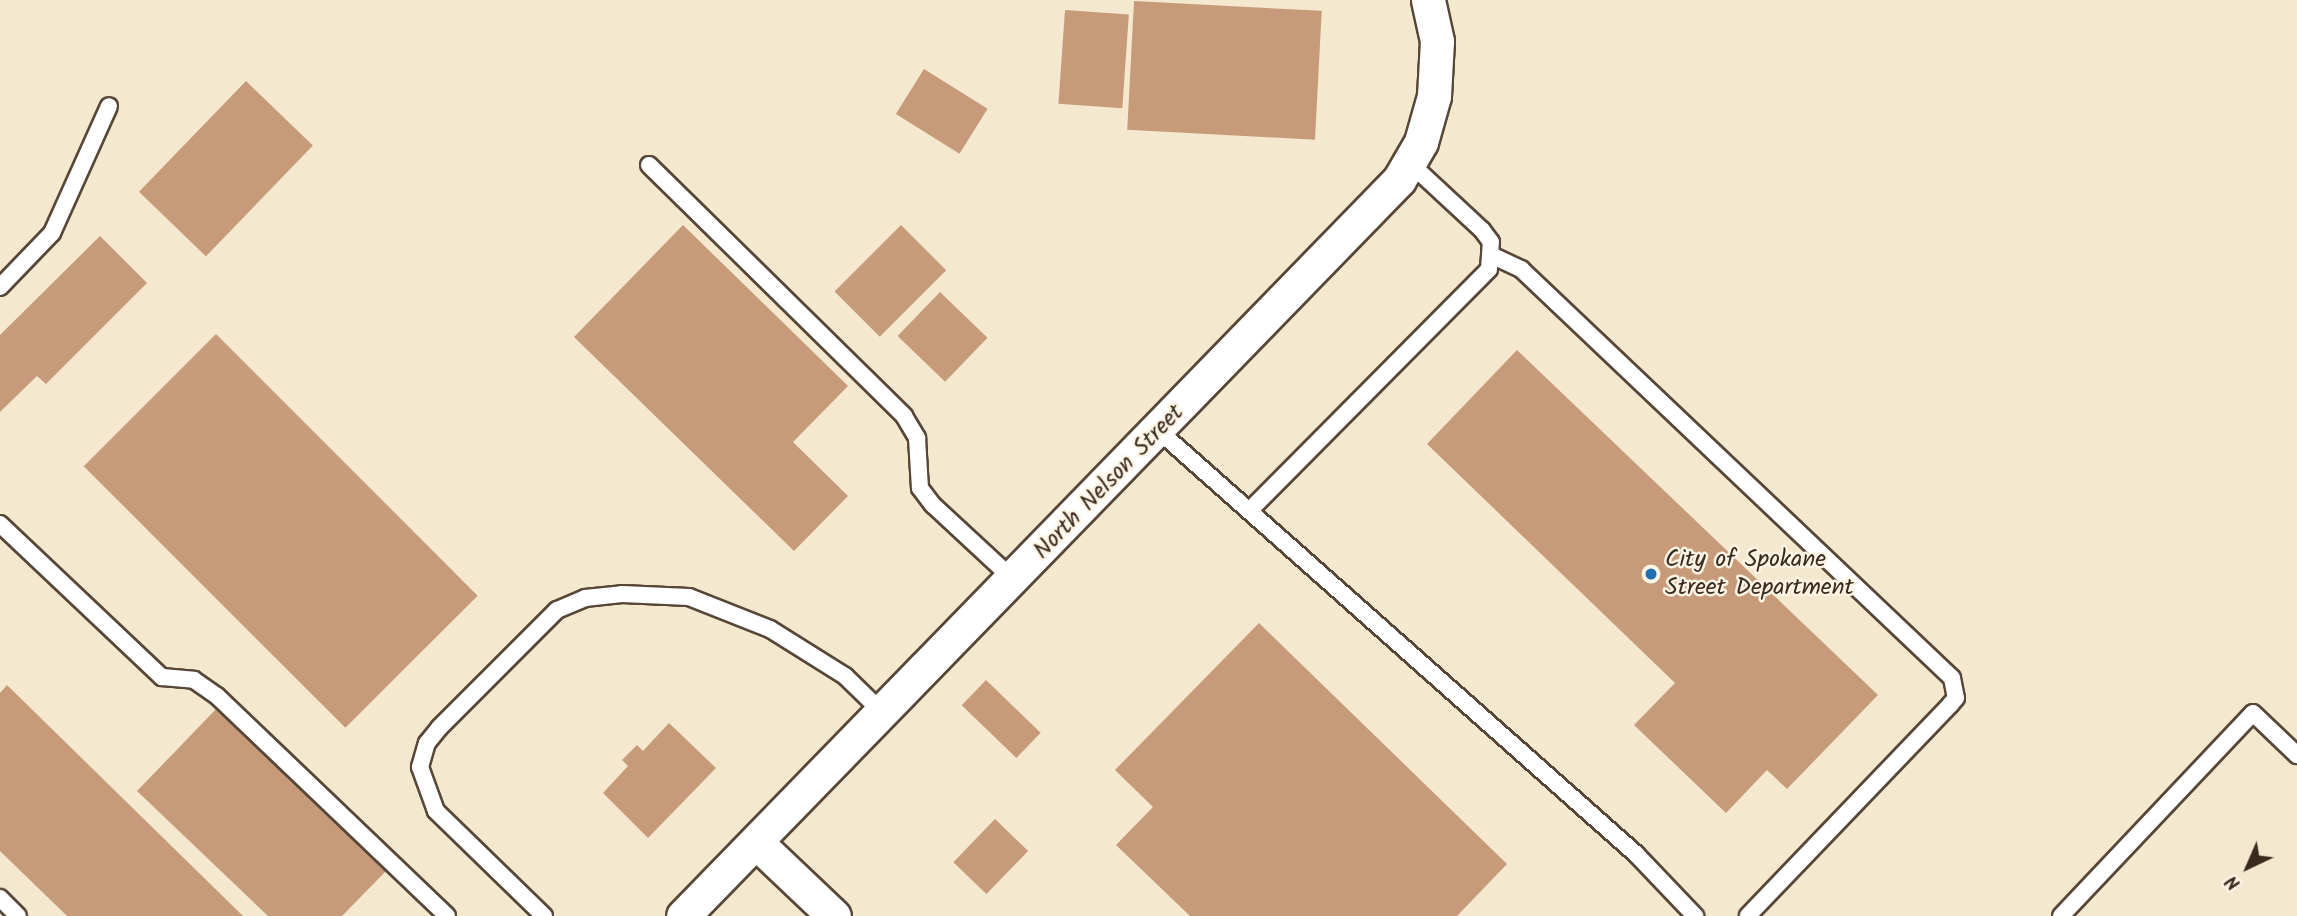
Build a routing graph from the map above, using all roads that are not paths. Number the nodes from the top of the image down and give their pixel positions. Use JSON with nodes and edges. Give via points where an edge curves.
{"nodes":[{"id":1,"x":1428,"y":0,"type":"edge"},
{"id":2,"x":109,"y":106,"type":"dead end"},
{"id":3,"x":1410,"y":163,"type":"junction"},
{"id":4,"x":649,"y":165,"type":"dead end"},
{"id":5,"x":1493,"y":256,"type":"junction"},
{"id":6,"x":0,"y":287,"type":"edge"},
{"id":7,"x":1159,"y":431,"type":"junction"},
{"id":8,"x":1250,"y":510,"type":"junction"},
{"id":9,"x":0,"y":524,"type":"edge"},
{"id":10,"x":1013,"y":579,"type":"junction"},
{"id":11,"x":883,"y":713,"type":"junction"},
{"id":12,"x":2297,"y":755,"type":"edge"},
{"id":13,"x":757,"y":843,"type":"junction"},
{"id":14,"x":0,"y":898,"type":"edge"},
{"id":15,"x":19,"y":916,"type":"edge"},
{"id":16,"x":447,"y":916,"type":"edge"},
{"id":17,"x":544,"y":916,"type":"edge"},
{"id":18,"x":683,"y":916,"type":"edge"},
{"id":19,"x":834,"y":916,"type":"edge"},
{"id":20,"x":1695,"y":916,"type":"edge"},
{"id":21,"x":1748,"y":916,"type":"edge"},
{"id":22,"x":2061,"y":916,"type":"edge"}],
"edges":[{"from":1,"to":3,"type":"street","name":"North Nelson Street","via":[[1437,72],[1429,121]]},
{"from":2,"to":6,"type":"lane","via":[[52,233]]},
{"from":3,"to":5,"type":"lane","via":[[1482,230],[1491,242]]},
{"from":3,"to":7,"type":"street","name":"North Nelson Street","via":[[1386,194]]},
{"from":4,"to":10,"type":"lane","via":[[904,416],[916,438],[920,488]]},
{"from":5,"to":8,"type":"lane","via":[[1489,269]]},
{"from":5,"to":21,"type":"lane","via":[[1521,269],[1952,678],[1956,698],[1950,705]]},
{"from":7,"to":8,"type":"lane"},
{"from":7,"to":10,"type":"street","name":"North Nelson Street"},
{"from":8,"to":20,"type":"lane","via":[[1636,854]]},
{"from":9,"to":16,"type":"lane","via":[[162,677],[194,680],[217,696]]},
{"from":10,"to":11,"type":"street","name":"North Nelson Street"},
{"from":11,"to":13,"type":"street","name":"North Nelson Street"},
{"from":11,"to":17,"type":"lane","via":[[845,676],[770,629],[688,597],[622,594],[585,598],[557,610],[439,728],[427,743],[420,767],[436,811]]},
{"from":12,"to":22,"type":"lane","via":[[2253,713]]},
{"from":13,"to":18,"type":"street","name":"North Nelson Street"},
{"from":13,"to":19,"type":"street"},
{"from":14,"to":15,"type":"lane"}]}
